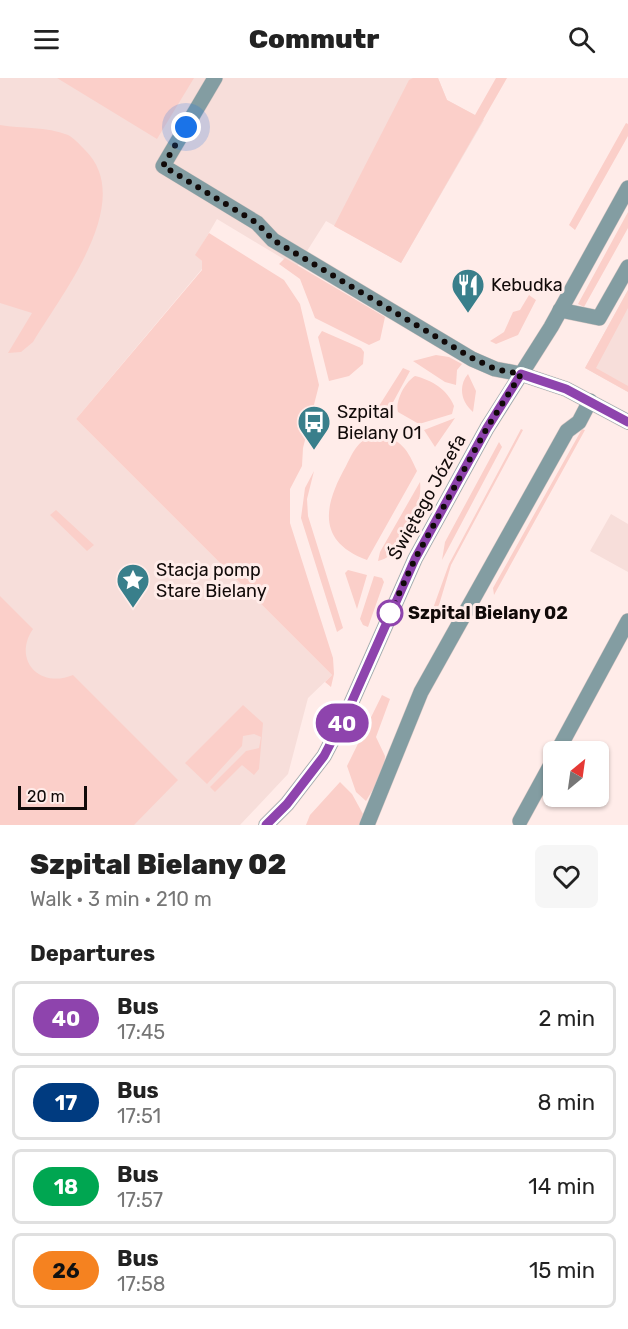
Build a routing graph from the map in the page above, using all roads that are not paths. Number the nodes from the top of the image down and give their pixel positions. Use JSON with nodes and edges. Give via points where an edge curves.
{"nodes":[{"id":1,"x":215,"y":78,"type":"edge"},
{"id":2,"x":628,"y":188,"type":"edge"},
{"id":3,"x":628,"y":267,"type":"edge"},
{"id":4,"x":560,"y":310,"type":"junction"},
{"id":5,"x":521,"y":374,"type":"junction"},
{"id":6,"x":590,"y":401,"type":"junction"},
{"id":7,"x":628,"y":422,"type":"edge"},
{"id":8,"x":628,"y":621,"type":"edge"},
{"id":9,"x":563,"y":741,"type":"edge"},
{"id":10,"x":543,"y":779,"type":"edge"},
{"id":11,"x":520,"y":820,"type":"dead end"},
{"id":12,"x":266,"y":825,"type":"edge"},
{"id":13,"x":367,"y":825,"type":"edge"}],
"edges":[{"from":1,"to":5,"type":"street","via":[[163,166],[257,223],[273,240],[472,358],[495,369]]},
{"from":2,"to":4,"type":"street","name":"Świętego Józefa"},
{"from":3,"to":4,"type":"street","via":[[599,318]]},
{"from":4,"to":5,"type":"street","name":"Świętego Józefa"},
{"from":5,"to":6,"type":"street"},
{"from":5,"to":12,"type":"street","name":"Świętego Józefa","via":[[415,559],[324,756]]},
{"from":6,"to":7,"type":"street"},
{"from":6,"to":13,"type":"street","via":[[579,422],[567,431],[421,692]]},
{"from":8,"to":9,"type":"street"},
{"from":10,"to":11,"type":"street"}]}
